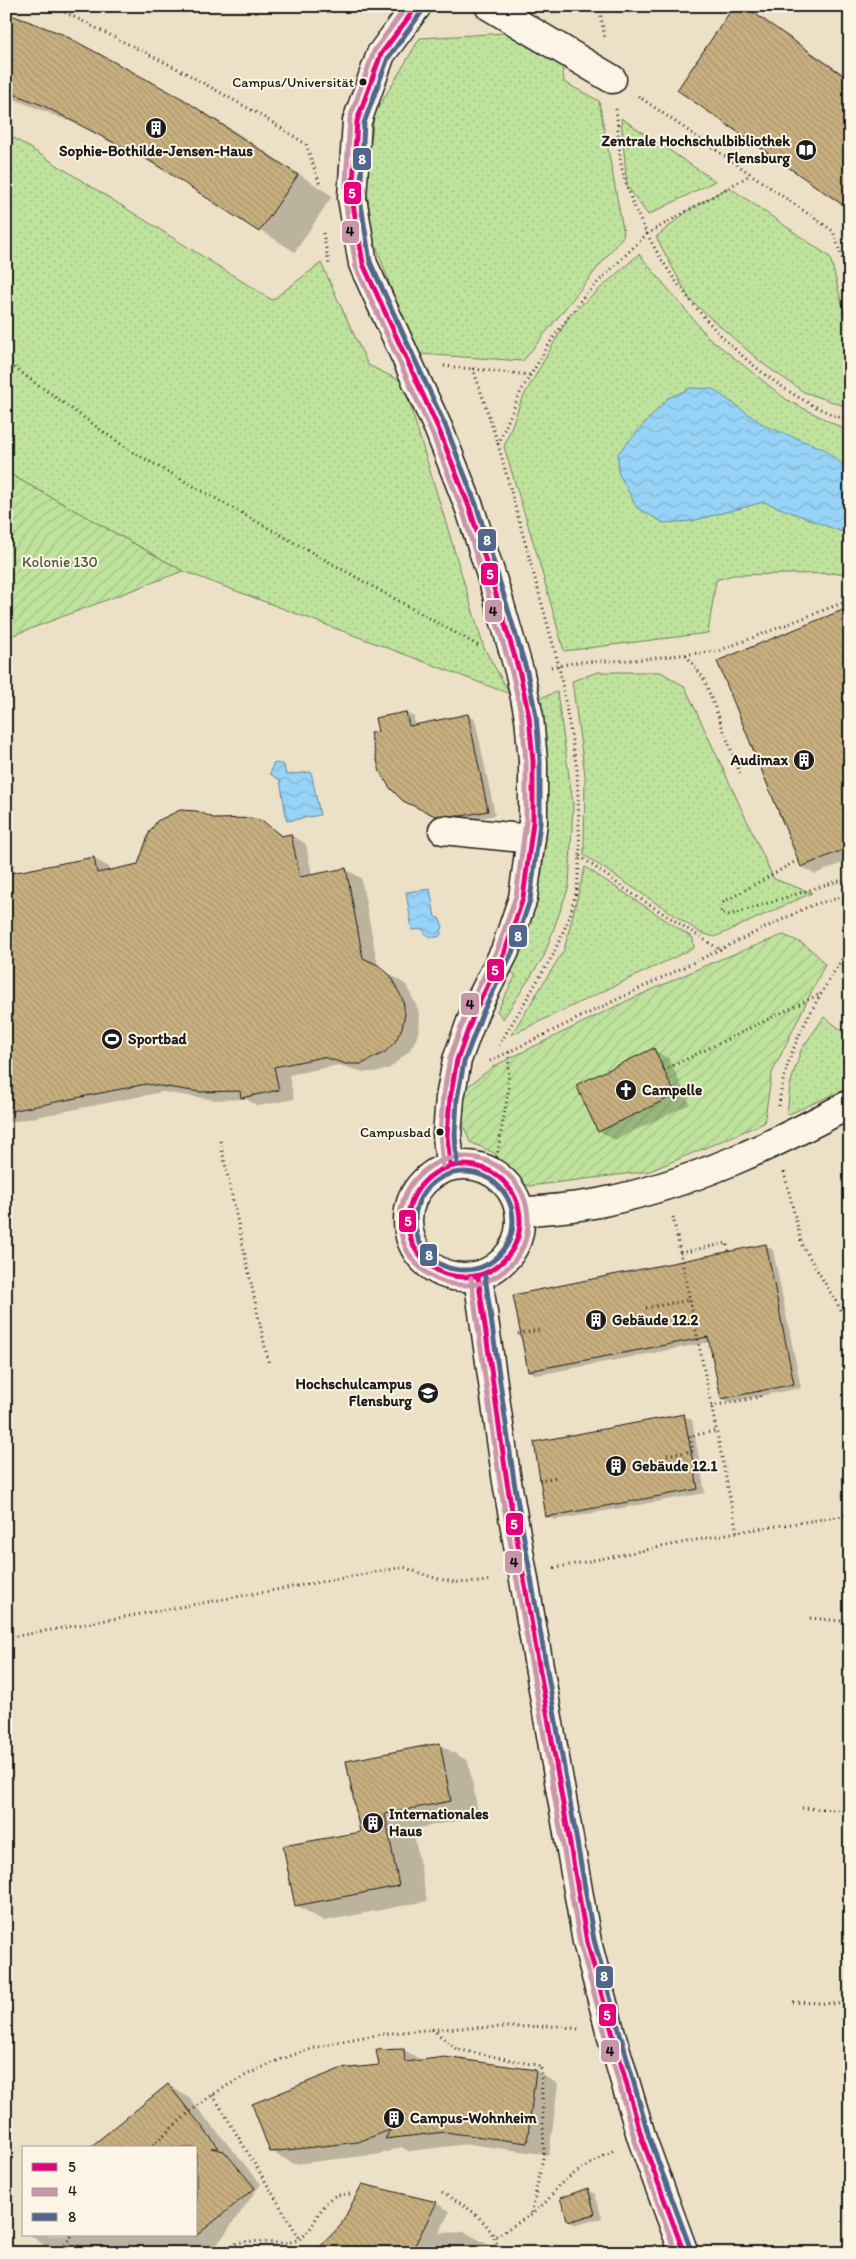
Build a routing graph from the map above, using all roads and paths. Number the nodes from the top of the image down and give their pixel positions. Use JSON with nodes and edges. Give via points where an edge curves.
{"nodes":[{"id":1,"x":46,"y":6,"type":"edge"},
{"id":2,"x":417,"y":6,"type":"edge"},
{"id":3,"x":489,"y":6,"type":"edge"},
{"id":4,"x":600,"y":6,"type":"edge"},
{"id":5,"x":612,"y":78,"type":"junction"},
{"id":6,"x":750,"y":175,"type":"junction"},
{"id":7,"x":320,"y":187,"type":"dead end"},
{"id":8,"x":647,"y":234,"type":"junction"},
{"id":9,"x":850,"y":282,"type":"edge"},
{"id":10,"x":6,"y":362,"type":"edge"},
{"id":11,"x":409,"y":363,"type":"junction"},
{"id":12,"x":530,"y":375,"type":"junction"},
{"id":13,"x":850,"y":421,"type":"edge"},
{"id":14,"x":498,"y":444,"type":"dead end"},
{"id":15,"x":850,"y":600,"type":"edge"},
{"id":16,"x":686,"y":655,"type":"junction"},
{"id":17,"x":520,"y":674,"type":"junction"},
{"id":18,"x":740,"y":773,"type":"dead end"},
{"id":19,"x":442,"y":830,"type":"dead end"},
{"id":20,"x":531,"y":839,"type":"junction"},
{"id":21,"x":580,"y":856,"type":"dead end"},
{"id":22,"x":798,"y":860,"type":"dead end"},
{"id":23,"x":850,"y":884,"type":"edge"},
{"id":24,"x":850,"y":895,"type":"edge"},
{"id":25,"x":850,"y":946,"type":"edge"},
{"id":26,"x":720,"y":950,"type":"junction"},
{"id":27,"x":820,"y":994,"type":"junction"},
{"id":28,"x":509,"y":1051,"type":"junction"},
{"id":29,"x":457,"y":1060,"type":"junction"},
{"id":30,"x":664,"y":1070,"type":"dead end"},
{"id":31,"x":850,"y":1104,"type":"edge"},
{"id":32,"x":220,"y":1141,"type":"dead end"},
{"id":33,"x":776,"y":1143,"type":"junction"},
{"id":34,"x":450,"y":1165,"type":"junction"},
{"id":35,"x":494,"y":1172,"type":"junction"},
{"id":36,"x":667,"y":1186,"type":"junction"},
{"id":37,"x":520,"y":1212,"type":"junction"},
{"id":38,"x":729,"y":1252,"type":"dead end"},
{"id":39,"x":680,"y":1253,"type":"junction"},
{"id":40,"x":478,"y":1277,"type":"junction"},
{"id":41,"x":690,"y":1300,"type":"junction"},
{"id":42,"x":646,"y":1308,"type":"dead end"},
{"id":43,"x":850,"y":1325,"type":"edge"},
{"id":44,"x":269,"y":1365,"type":"dead end"},
{"id":45,"x":759,"y":1391,"type":"dead end"},
{"id":46,"x":711,"y":1406,"type":"junction"},
{"id":47,"x":716,"y":1431,"type":"junction"},
{"id":48,"x":667,"y":1455,"type":"dead end"},
{"id":49,"x":850,"y":1515,"type":"edge"},
{"id":50,"x":737,"y":1532,"type":"junction"},
{"id":51,"x":523,"y":1574,"type":"junction"},
{"id":52,"x":810,"y":1618,"type":"dead end"},
{"id":53,"x":850,"y":1622,"type":"edge"},
{"id":54,"x":6,"y":1638,"type":"edge"},
{"id":55,"x":802,"y":1808,"type":"dead end"},
{"id":56,"x":850,"y":1812,"type":"edge"},
{"id":57,"x":793,"y":2002,"type":"dead end"},
{"id":58,"x":850,"y":2010,"type":"edge"},
{"id":59,"x":432,"y":2029,"type":"junction"},
{"id":60,"x":611,"y":2034,"type":"junction"},
{"id":61,"x":213,"y":2094,"type":"junction"},
{"id":62,"x":642,"y":2138,"type":"junction"},
{"id":63,"x":151,"y":2146,"type":"edge"},
{"id":64,"x":442,"y":2193,"type":"dead end"},
{"id":65,"x":350,"y":2194,"type":"dead end"},
{"id":66,"x":531,"y":2215,"type":"junction"},
{"id":67,"x":71,"y":2236,"type":"edge"},
{"id":68,"x":496,"y":2236,"type":"junction"},
{"id":69,"x":300,"y":2239,"type":"junction"},
{"id":70,"x":59,"y":2253,"type":"edge"},
{"id":71,"x":224,"y":2253,"type":"edge"},
{"id":72,"x":500,"y":2253,"type":"edge"},
{"id":73,"x":684,"y":2253,"type":"edge"}],
"edges":[{"from":1,"to":7,"type":"path","via":[[180,70],[306,144]]},
{"from":2,"to":11,"type":"street","via":[[381,54],[357,121],[352,198],[363,264]]},
{"from":3,"to":5,"type":"street"},
{"from":4,"to":5,"type":"path"},
{"from":5,"to":6,"type":"path"},
{"from":5,"to":8,"type":"path","via":[[623,176]]},
{"from":6,"to":8,"type":"path"},
{"from":6,"to":9,"type":"path","via":[[834,232]]},
{"from":8,"to":12,"type":"path","via":[[584,296]]},
{"from":8,"to":13,"type":"path","via":[[678,287],[717,331],[781,387]]},
{"from":10,"to":17,"type":"path","via":[[129,450],[484,648]]},
{"from":11,"to":12,"type":"path"},
{"from":11,"to":17,"type":"street","via":[[470,509]]},
{"from":12,"to":14,"type":"path"},
{"from":15,"to":16,"type":"path","via":[[718,651]]},
{"from":16,"to":17,"type":"path","via":[[578,662]]},
{"from":16,"to":18,"type":"path","via":[[704,679]]},
{"from":17,"to":20,"type":"street","via":[[529,717],[533,761]]},
{"from":19,"to":20,"type":"street"},
{"from":20,"to":29,"type":"street","via":[[523,898],[505,951],[475,1011]]},
{"from":21,"to":26,"type":"path"},
{"from":22,"to":23,"type":"path","via":[[722,903],[721,913],[730,915],[838,881]]},
{"from":24,"to":26,"type":"path","via":[[812,906]]},
{"from":25,"to":27,"type":"path"},
{"from":26,"to":28,"type":"path"},
{"from":27,"to":30,"type":"path"},
{"from":27,"to":33,"type":"path","via":[[781,1082]]},
{"from":28,"to":29,"type":"path","via":[[488,1062]]},
{"from":28,"to":35,"type":"path","via":[[508,1093]]},
{"from":29,"to":34,"type":"street","via":[[447,1136]]},
{"from":31,"to":33,"type":"street"},
{"from":32,"to":44,"type":"path"},
{"from":33,"to":36,"type":"street"},
{"from":33,"to":43,"type":"path","via":[[802,1245]]},
{"from":34,"to":35,"type":"street","via":[[474,1164]]},
{"from":34,"to":40,"type":"street","via":[[430,1175],[411,1199],[407,1214],[409,1236],[416,1252],[431,1268],[452,1277]]},
{"from":35,"to":37,"type":"street","via":[[512,1190]]},
{"from":36,"to":37,"type":"street","via":[[602,1202]]},
{"from":36,"to":39,"type":"path"},
{"from":37,"to":40,"type":"street","via":[[519,1236],[512,1252],[495,1269]]},
{"from":38,"to":39,"type":"path","via":[[727,1243]]},
{"from":39,"to":41,"type":"path"},
{"from":40,"to":51,"type":"street"},
{"from":41,"to":42,"type":"path"},
{"from":41,"to":46,"type":"path"},
{"from":45,"to":46,"type":"path","via":[[760,1397]]},
{"from":46,"to":47,"type":"path"},
{"from":47,"to":48,"type":"path","via":[[690,1436],[693,1450]]},
{"from":47,"to":50,"type":"path"},
{"from":49,"to":50,"type":"path"},
{"from":50,"to":51,"type":"path"},
{"from":51,"to":54,"type":"path","via":[[482,1582],[441,1581],[404,1567]]},
{"from":51,"to":60,"type":"street","via":[[587,1942]]},
{"from":52,"to":53,"type":"path"},
{"from":55,"to":56,"type":"path"},
{"from":57,"to":58,"type":"path","via":[[842,2004]]},
{"from":59,"to":60,"type":"path","via":[[558,2026]]},
{"from":59,"to":61,"type":"path","via":[[351,2038],[278,2060]]},
{"from":59,"to":66,"type":"path","via":[[456,2049],[541,2066],[544,2153]]},
{"from":60,"to":62,"type":"street"},
{"from":61,"to":63,"type":"path"},
{"from":61,"to":69,"type":"path"},
{"from":62,"to":66,"type":"path","via":[[606,2152],[575,2173]]},
{"from":62,"to":73,"type":"street"},
{"from":64,"to":68,"type":"path","via":[[467,2206]]},
{"from":65,"to":69,"type":"path","via":[[335,2196]]},
{"from":66,"to":68,"type":"path"},
{"from":67,"to":70,"type":"path"},
{"from":68,"to":72,"type":"path"},
{"from":69,"to":71,"type":"path","via":[[286,2244],[245,2240],[228,2247]]}]}
